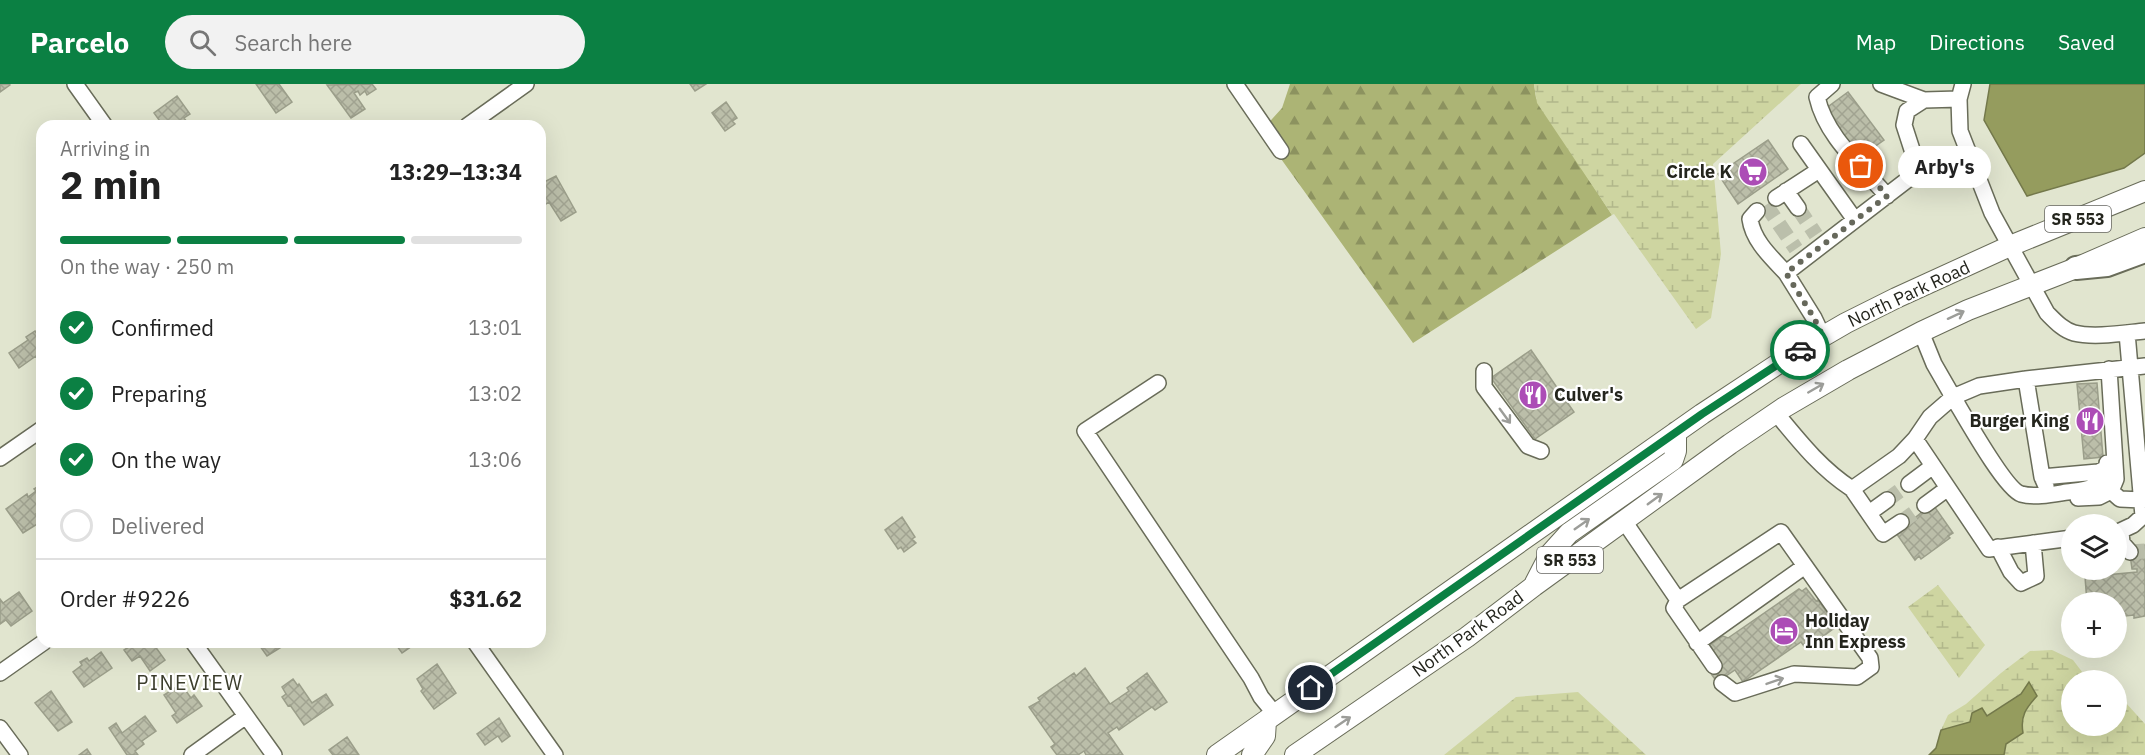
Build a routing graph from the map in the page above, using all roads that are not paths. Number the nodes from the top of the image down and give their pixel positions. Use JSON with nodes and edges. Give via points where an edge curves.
{"nodes":[{"id":1,"x":75,"y":84,"type":"edge"},
{"id":2,"x":526,"y":84,"type":"edge"},
{"id":3,"x":1235,"y":84,"type":"edge"},
{"id":4,"x":1832,"y":84,"type":"edge"},
{"id":5,"x":1881,"y":84,"type":"edge"},
{"id":6,"x":1961,"y":91,"type":"edge"},
{"id":7,"x":1924,"y":100,"type":"junction"},
{"id":8,"x":101,"y":120,"type":"edge"},
{"id":9,"x":475,"y":120,"type":"edge"},
{"id":10,"x":1801,"y":144,"type":"dead end"},
{"id":11,"x":1281,"y":151,"type":"dead end"},
{"id":12,"x":1819,"y":170,"type":"junction"},
{"id":13,"x":2145,"y":191,"type":"edge"},
{"id":14,"x":1887,"y":196,"type":"junction"},
{"id":15,"x":1798,"y":208,"type":"tunnel mouth"},
{"id":16,"x":1757,"y":211,"type":"dead end"},
{"id":17,"x":1855,"y":220,"type":"junction"},
{"id":18,"x":2145,"y":238,"type":"edge"},
{"id":19,"x":2010,"y":246,"type":"junction"},
{"id":20,"x":2145,"y":251,"type":"edge"},
{"id":21,"x":2076,"y":268,"type":"junction"},
{"id":22,"x":1786,"y":273,"type":"junction"},
{"id":23,"x":2031,"y":285,"type":"junction"},
{"id":24,"x":2145,"y":331,"type":"edge"},
{"id":25,"x":1921,"y":332,"type":"junction"},
{"id":26,"x":2127,"y":333,"type":"junction"},
{"id":27,"x":1823,"y":337,"type":"junction"},
{"id":28,"x":2138,"y":366,"type":"edge"},
{"id":29,"x":2104,"y":370,"type":"junction"},
{"id":30,"x":1484,"y":371,"type":"dead end"},
{"id":31,"x":2026,"y":379,"type":"junction"},
{"id":32,"x":1158,"y":382,"type":"dead end"},
{"id":33,"x":1953,"y":397,"type":"junction"},
{"id":34,"x":1776,"y":413,"type":"junction"},
{"id":35,"x":1676,"y":432,"type":"junction"},
{"id":36,"x":36,"y":433,"type":"edge"},
{"id":37,"x":1915,"y":439,"type":"junction"},
{"id":38,"x":1541,"y":451,"type":"dead end"},
{"id":39,"x":0,"y":458,"type":"edge"},
{"id":40,"x":2142,"y":464,"type":"edge"},
{"id":41,"x":1934,"y":466,"type":"junction"},
{"id":42,"x":2107,"y":468,"type":"junction"},
{"id":43,"x":2042,"y":477,"type":"junction"},
{"id":44,"x":1909,"y":484,"type":"tunnel mouth"},
{"id":45,"x":1948,"y":488,"type":"junction"},
{"id":46,"x":1852,"y":489,"type":"junction"},
{"id":47,"x":2111,"y":491,"type":"junction"},
{"id":48,"x":2049,"y":494,"type":"junction"},
{"id":49,"x":1887,"y":500,"type":"tunnel mouth"},
{"id":50,"x":2142,"y":500,"type":"junction"},
{"id":51,"x":1925,"y":505,"type":"tunnel mouth"},
{"id":52,"x":1869,"y":513,"type":"junction"},
{"id":53,"x":2144,"y":516,"type":"edge"},
{"id":54,"x":1624,"y":521,"type":"junction"},
{"id":55,"x":1901,"y":522,"type":"tunnel mouth"},
{"id":56,"x":2127,"y":528,"type":"edge"},
{"id":57,"x":2061,"y":539,"type":"edge"},
{"id":58,"x":2033,"y":543,"type":"junction"},
{"id":59,"x":1998,"y":547,"type":"junction"},
{"id":60,"x":2127,"y":549,"type":"edge"},
{"id":61,"x":2130,"y":552,"type":"dead end"},
{"id":62,"x":1805,"y":566,"type":"junction"},
{"id":63,"x":1534,"y":586,"type":"junction"},
{"id":64,"x":1678,"y":600,"type":"junction"},
{"id":65,"x":1697,"y":643,"type":"junction"},
{"id":66,"x":36,"y":648,"type":"edge"},
{"id":67,"x":197,"y":648,"type":"edge"},
{"id":68,"x":479,"y":648,"type":"edge"},
{"id":69,"x":1713,"y":666,"type":"dead end"},
{"id":70,"x":0,"y":674,"type":"edge"},
{"id":71,"x":1722,"y":683,"type":"dead end"},
{"id":72,"x":246,"y":716,"type":"junction"},
{"id":73,"x":1270,"y":718,"type":"junction"},
{"id":74,"x":0,"y":728,"type":"edge"},
{"id":75,"x":20,"y":755,"type":"edge"},
{"id":76,"x":192,"y":755,"type":"edge"},
{"id":77,"x":274,"y":755,"type":"edge"},
{"id":78,"x":555,"y":755,"type":"edge"},
{"id":79,"x":1217,"y":755,"type":"edge"},
{"id":80,"x":1252,"y":755,"type":"edge"},
{"id":81,"x":1295,"y":755,"type":"edge"}],
"edges":[{"from":1,"to":8,"type":"street"},
{"from":2,"to":9,"type":"street"},
{"from":3,"to":11,"type":"street"},
{"from":4,"to":14,"type":"street","via":[[1817,97],[1821,115]]},
{"from":5,"to":7,"type":"street"},
{"from":6,"to":7,"type":"street"},
{"from":6,"to":19,"type":"street","via":[[1960,131],[1992,213]]},
{"from":7,"to":14,"type":"street","via":[[1907,111],[1904,125],[1915,159],[1911,177]]},
{"from":10,"to":12,"type":"street"},
{"from":12,"to":15,"type":"street","via":[[1781,194]]},
{"from":12,"to":17,"type":"street"},
{"from":13,"to":19,"type":"main road","name":"North Park Road","number":"SR 553"},
{"from":14,"to":17,"type":"street"},
{"from":16,"to":22,"type":"street","via":[[1750,219],[1751,230]]},
{"from":17,"to":22,"type":"street","via":[[1799,254]]},
{"from":18,"to":21,"type":"main road","name":"North Park Road","number":"SR 553"},
{"from":19,"to":23,"type":"street"},
{"from":19,"to":27,"type":"main road","name":"North Park Road","number":"SR 553","via":[[1896,298]]},
{"from":20,"to":21,"type":"highway","via":[[2107,265]]},
{"from":21,"to":23,"type":"main road","name":"North Park Road","number":"SR 553"},
{"from":22,"to":27,"type":"street"},
{"from":25,"to":23,"type":"main road","name":"North Park Road","number":"SR 553","one_way":true},
{"from":23,"to":26,"type":"street","via":[[2058,325],[2074,333]]},
{"from":24,"to":26,"type":"street"},
{"from":25,"to":33,"type":"street"},
{"from":34,"to":25,"type":"main road","name":"North Park Road","number":"SR 553","one_way":true},
{"from":26,"to":28,"type":"street"},
{"from":27,"to":35,"type":"main road","name":"North Park Road","number":"SR 553"},
{"from":28,"to":29,"type":"street"},
{"from":28,"to":40,"type":"street"},
{"from":29,"to":31,"type":"street"},
{"from":29,"to":42,"type":"street"},
{"from":29,"to":47,"type":"street","via":[[2116,479]]},
{"from":30,"to":38,"type":"street","one_way":true,"via":[[1484,387],[1528,446]]},
{"from":31,"to":33,"type":"street","via":[[1978,386]]},
{"from":31,"to":43,"type":"street"},
{"from":32,"to":73,"type":"street","via":[[1085,431],[1251,678]]},
{"from":33,"to":37,"type":"street","via":[[1930,417]]},
{"from":33,"to":48,"type":"street","via":[[2007,483],[2020,494]]},
{"from":34,"to":46,"type":"street","via":[[1818,462]]},
{"from":54,"to":34,"type":"main road","name":"North Park Road","number":"SR 553","one_way":true},
{"from":63,"to":35,"type":"main road","one_way":true,"via":[[1550,554],[1569,533],[1673,460]]},
{"from":35,"to":73,"type":"main road","name":"North Park Road","number":"SR 553"},
{"from":36,"to":39,"type":"street"},
{"from":37,"to":41,"type":"street"},
{"from":37,"to":46,"type":"street","via":[[1886,467]]},
{"from":40,"to":50,"type":"street"},
{"from":41,"to":44,"type":"street"},
{"from":41,"to":45,"type":"street"},
{"from":42,"to":43,"type":"street"},
{"from":42,"to":48,"type":"street","via":[[2102,480],[2091,489]]},
{"from":43,"to":48,"type":"street"},
{"from":45,"to":51,"type":"street"},
{"from":45,"to":59,"type":"street","via":[[1989,549]]},
{"from":46,"to":52,"type":"street"},
{"from":47,"to":48,"type":"street","via":[[2099,497],[2072,499]]},
{"from":47,"to":50,"type":"street","via":[[2120,499]]},
{"from":49,"to":52,"type":"street"},
{"from":50,"to":53,"type":"street"},
{"from":52,"to":55,"type":"street","via":[[1883,534]]},
{"from":53,"to":56,"type":"street"},
{"from":54,"to":63,"type":"main road","name":"North Park Road","number":"SR 553"},
{"from":54,"to":64,"type":"street"},
{"from":57,"to":58,"type":"street"},
{"from":58,"to":59,"type":"street"},
{"from":58,"to":59,"type":"street","via":[[2036,576],[2021,583]]},
{"from":60,"to":61,"type":"street"},
{"from":62,"to":64,"type":"street","via":[[1781,532]]},
{"from":62,"to":65,"type":"street"},
{"from":71,"to":62,"type":"street","one_way":true,"via":[[1735,693],[1794,674],[1857,677],[1871,667],[1870,658]]},
{"from":81,"to":63,"type":"main road","name":"North Park Road","number":"SR 553","one_way":true},
{"from":64,"to":65,"type":"street","via":[[1674,608]]},
{"from":65,"to":69,"type":"street"},
{"from":66,"to":70,"type":"street"},
{"from":67,"to":72,"type":"street"},
{"from":68,"to":78,"type":"street"},
{"from":72,"to":76,"type":"street"},
{"from":72,"to":77,"type":"street"},
{"from":73,"to":79,"type":"main road","name":"North Park Road","number":"SR 553"},
{"from":73,"to":80,"type":"main road"},
{"from":74,"to":75,"type":"street"}]}
